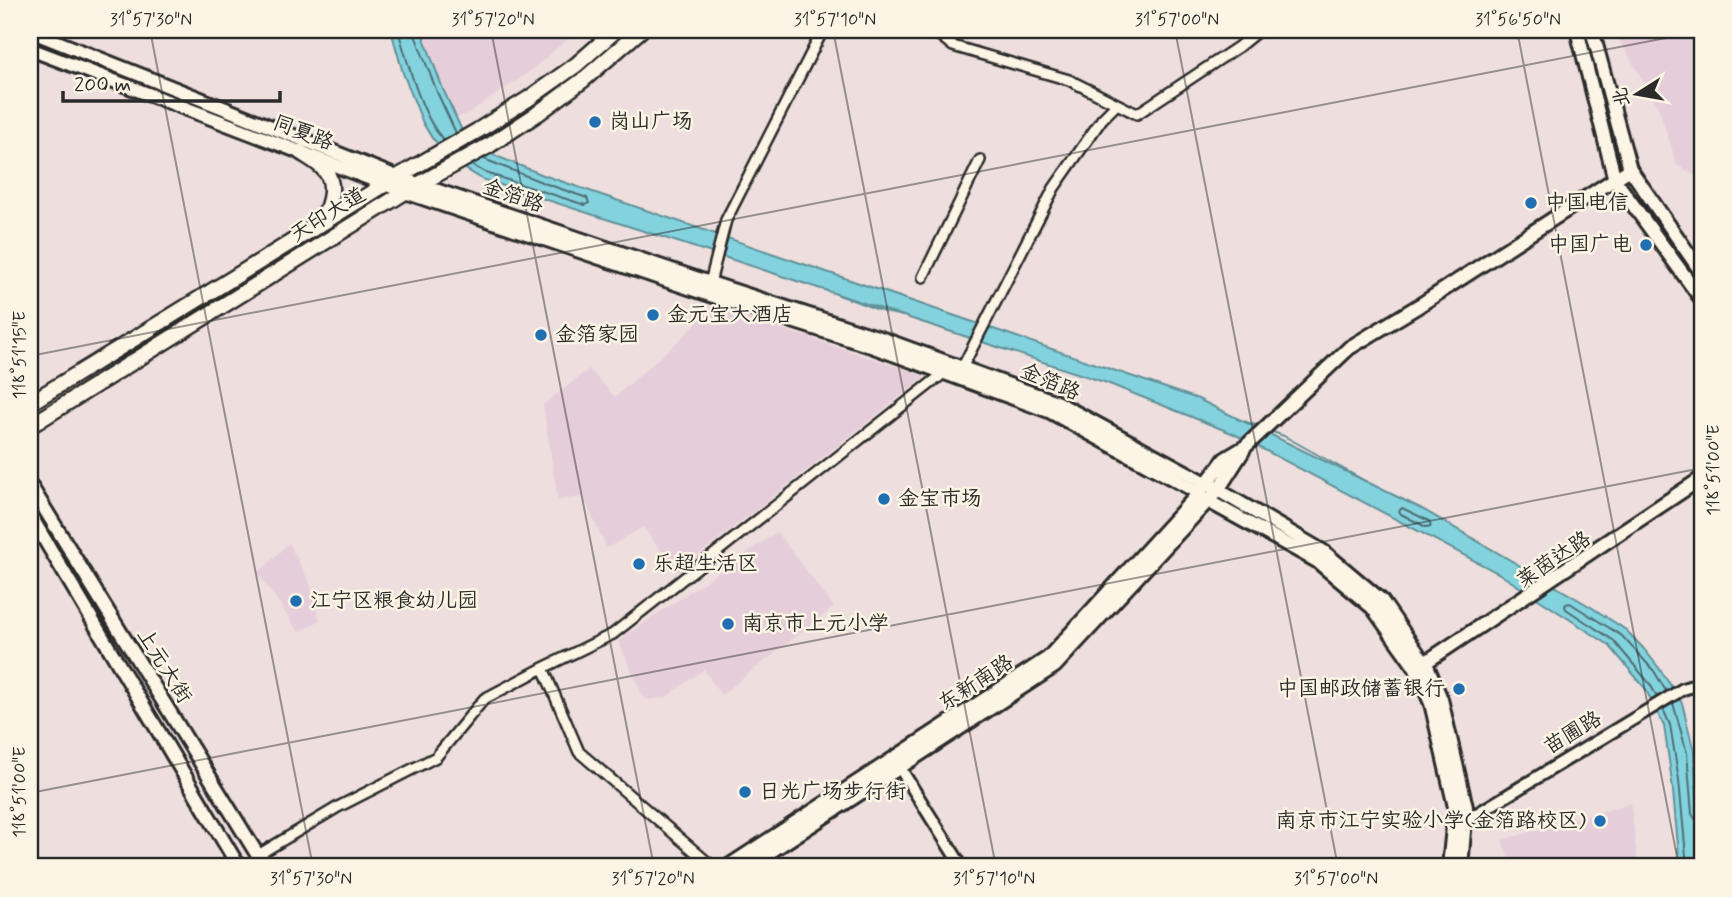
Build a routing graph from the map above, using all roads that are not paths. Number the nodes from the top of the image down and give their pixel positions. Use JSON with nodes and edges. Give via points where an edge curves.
{"nodes":[{"id":1,"x":616,"y":30,"type":"edge"},
{"id":2,"x":641,"y":30,"type":"edge"},
{"id":3,"x":823,"y":30,"type":"edge"},
{"id":4,"x":933,"y":30,"type":"edge"},
{"id":5,"x":1259,"y":30,"type":"edge"},
{"id":6,"x":1577,"y":30,"type":"edge"},
{"id":7,"x":1592,"y":30,"type":"edge"},
{"id":8,"x":30,"y":31,"type":"edge"},
{"id":9,"x":30,"y":48,"type":"edge"},
{"id":10,"x":1118,"y":104,"type":"junction"},
{"id":11,"x":300,"y":152,"type":"junction"},
{"id":12,"x":980,"y":160,"type":"dead end"},
{"id":13,"x":1630,"y":169,"type":"junction"},
{"id":14,"x":1615,"y":180,"type":"junction"},
{"id":15,"x":390,"y":181,"type":"junction"},
{"id":16,"x":419,"y":184,"type":"junction"},
{"id":17,"x":405,"y":192,"type":"junction"},
{"id":18,"x":318,"y":225,"type":"junction"},
{"id":19,"x":1702,"y":273,"type":"edge"},
{"id":20,"x":923,"y":277,"type":"dead end"},
{"id":21,"x":710,"y":283,"type":"junction"},
{"id":22,"x":1702,"y":300,"type":"edge"},
{"id":23,"x":962,"y":368,"type":"junction"},
{"id":24,"x":944,"y":373,"type":"junction"},
{"id":25,"x":30,"y":403,"type":"edge"},
{"id":26,"x":30,"y":426,"type":"edge"},
{"id":27,"x":1702,"y":478,"type":"edge"},
{"id":28,"x":30,"y":485,"type":"edge"},
{"id":29,"x":1702,"y":485,"type":"edge"},
{"id":30,"x":1208,"y":492,"type":"junction"},
{"id":31,"x":30,"y":515,"type":"edge"},
{"id":32,"x":1570,"y":569,"type":"junction"},
{"id":33,"x":1423,"y":667,"type":"junction"},
{"id":34,"x":543,"y":668,"type":"junction"},
{"id":35,"x":1702,"y":683,"type":"edge"},
{"id":36,"x":900,"y":768,"type":"junction"},
{"id":37,"x":1465,"y":821,"type":"junction"},
{"id":38,"x":258,"y":855,"type":"junction"},
{"id":39,"x":1453,"y":865,"type":"edge"},
{"id":40,"x":239,"y":867,"type":"edge"},
{"id":41,"x":265,"y":867,"type":"edge"},
{"id":42,"x":713,"y":867,"type":"edge"},
{"id":43,"x":727,"y":867,"type":"edge"},
{"id":44,"x":747,"y":867,"type":"edge"},
{"id":45,"x":962,"y":867,"type":"edge"},
{"id":46,"x":1438,"y":867,"type":"edge"}],
"edges":[{"from":1,"to":15,"type":"main road","name":"天印大道","via":[[528,99]]},
{"from":2,"to":16,"type":"main road","name":"天印大道","via":[[537,114]]},
{"from":3,"to":21,"type":"street","via":[[726,220]]},
{"from":4,"to":10,"type":"street","via":[[953,46],[1069,80]]},
{"from":5,"to":10,"type":"street","via":[[1137,114]]},
{"from":6,"to":14,"type":"main road"},
{"from":7,"to":13,"type":"main road"},
{"from":8,"to":15,"type":"main road","name":"同夏路"},
{"from":9,"to":11,"type":"main road","name":"同夏路"},
{"from":10,"to":23,"type":"street","via":[[1102,119],[1054,188]]},
{"from":11,"to":15,"type":"main road","name":"同夏路"},
{"from":11,"to":18,"type":"main road","via":[[326,171],[331,185],[328,207]]},
{"from":12,"to":20,"type":"street"},
{"from":13,"to":14,"type":"main road"},
{"from":13,"to":19,"type":"main road"},
{"from":14,"to":22,"type":"main road"},
{"from":14,"to":30,"type":"main road","via":[[1349,348],[1245,447]]},
{"from":15,"to":16,"type":"main road","name":"金箔路"},
{"from":15,"to":17,"type":"main road","name":"同夏路"},
{"from":15,"to":18,"type":"main road","name":"天印大道"},
{"from":16,"to":17,"type":"main road","name":"天印大道"},
{"from":16,"to":21,"type":"main road","name":"金箔路"},
{"from":17,"to":24,"type":"main road","name":"金箔路"},
{"from":17,"to":26,"type":"main road","name":"天印大道"},
{"from":18,"to":25,"type":"main road","name":"天印大道"},
{"from":21,"to":23,"type":"main road","name":"金箔路"},
{"from":23,"to":30,"type":"main road","name":"金箔路","via":[[1056,402]]},
{"from":24,"to":30,"type":"main road","name":"金箔路","via":[[1049,411]]},
{"from":24,"to":34,"type":"street","via":[[614,634]]},
{"from":27,"to":32,"type":"main road"},
{"from":28,"to":38,"type":"main road","name":"上元大街"},
{"from":29,"to":32,"type":"main road","name":"莱茵达路"},
{"from":30,"to":33,"type":"main road","name":"金箔路","via":[[1324,552],[1381,600]]},
{"from":30,"to":36,"type":"main road","name":"东新南路","via":[[1055,666]]},
{"from":30,"to":43,"type":"main road","name":"东新南路","via":[[1048,658]]},
{"from":31,"to":40,"type":"main road","name":"上元大街"},
{"from":32,"to":33,"type":"main road"},
{"from":33,"to":37,"type":"main road","name":"金箔路","via":[[1441,699],[1466,807]]},
{"from":33,"to":39,"type":"main road","name":"金箔路","via":[[1455,807]]},
{"from":34,"to":38,"type":"street","via":[[484,699],[436,757]]},
{"from":34,"to":42,"type":"street","via":[[579,752]]},
{"from":35,"to":37,"type":"street","name":"苗圃路","via":[[1683,689]]},
{"from":36,"to":44,"type":"main road","name":"东新南路"},
{"from":36,"to":45,"type":"street"},
{"from":37,"to":39,"type":"main road","name":"金箔路"},
{"from":38,"to":41,"type":"main road","name":"上元大街"},
{"from":39,"to":46,"type":"street"}]}
